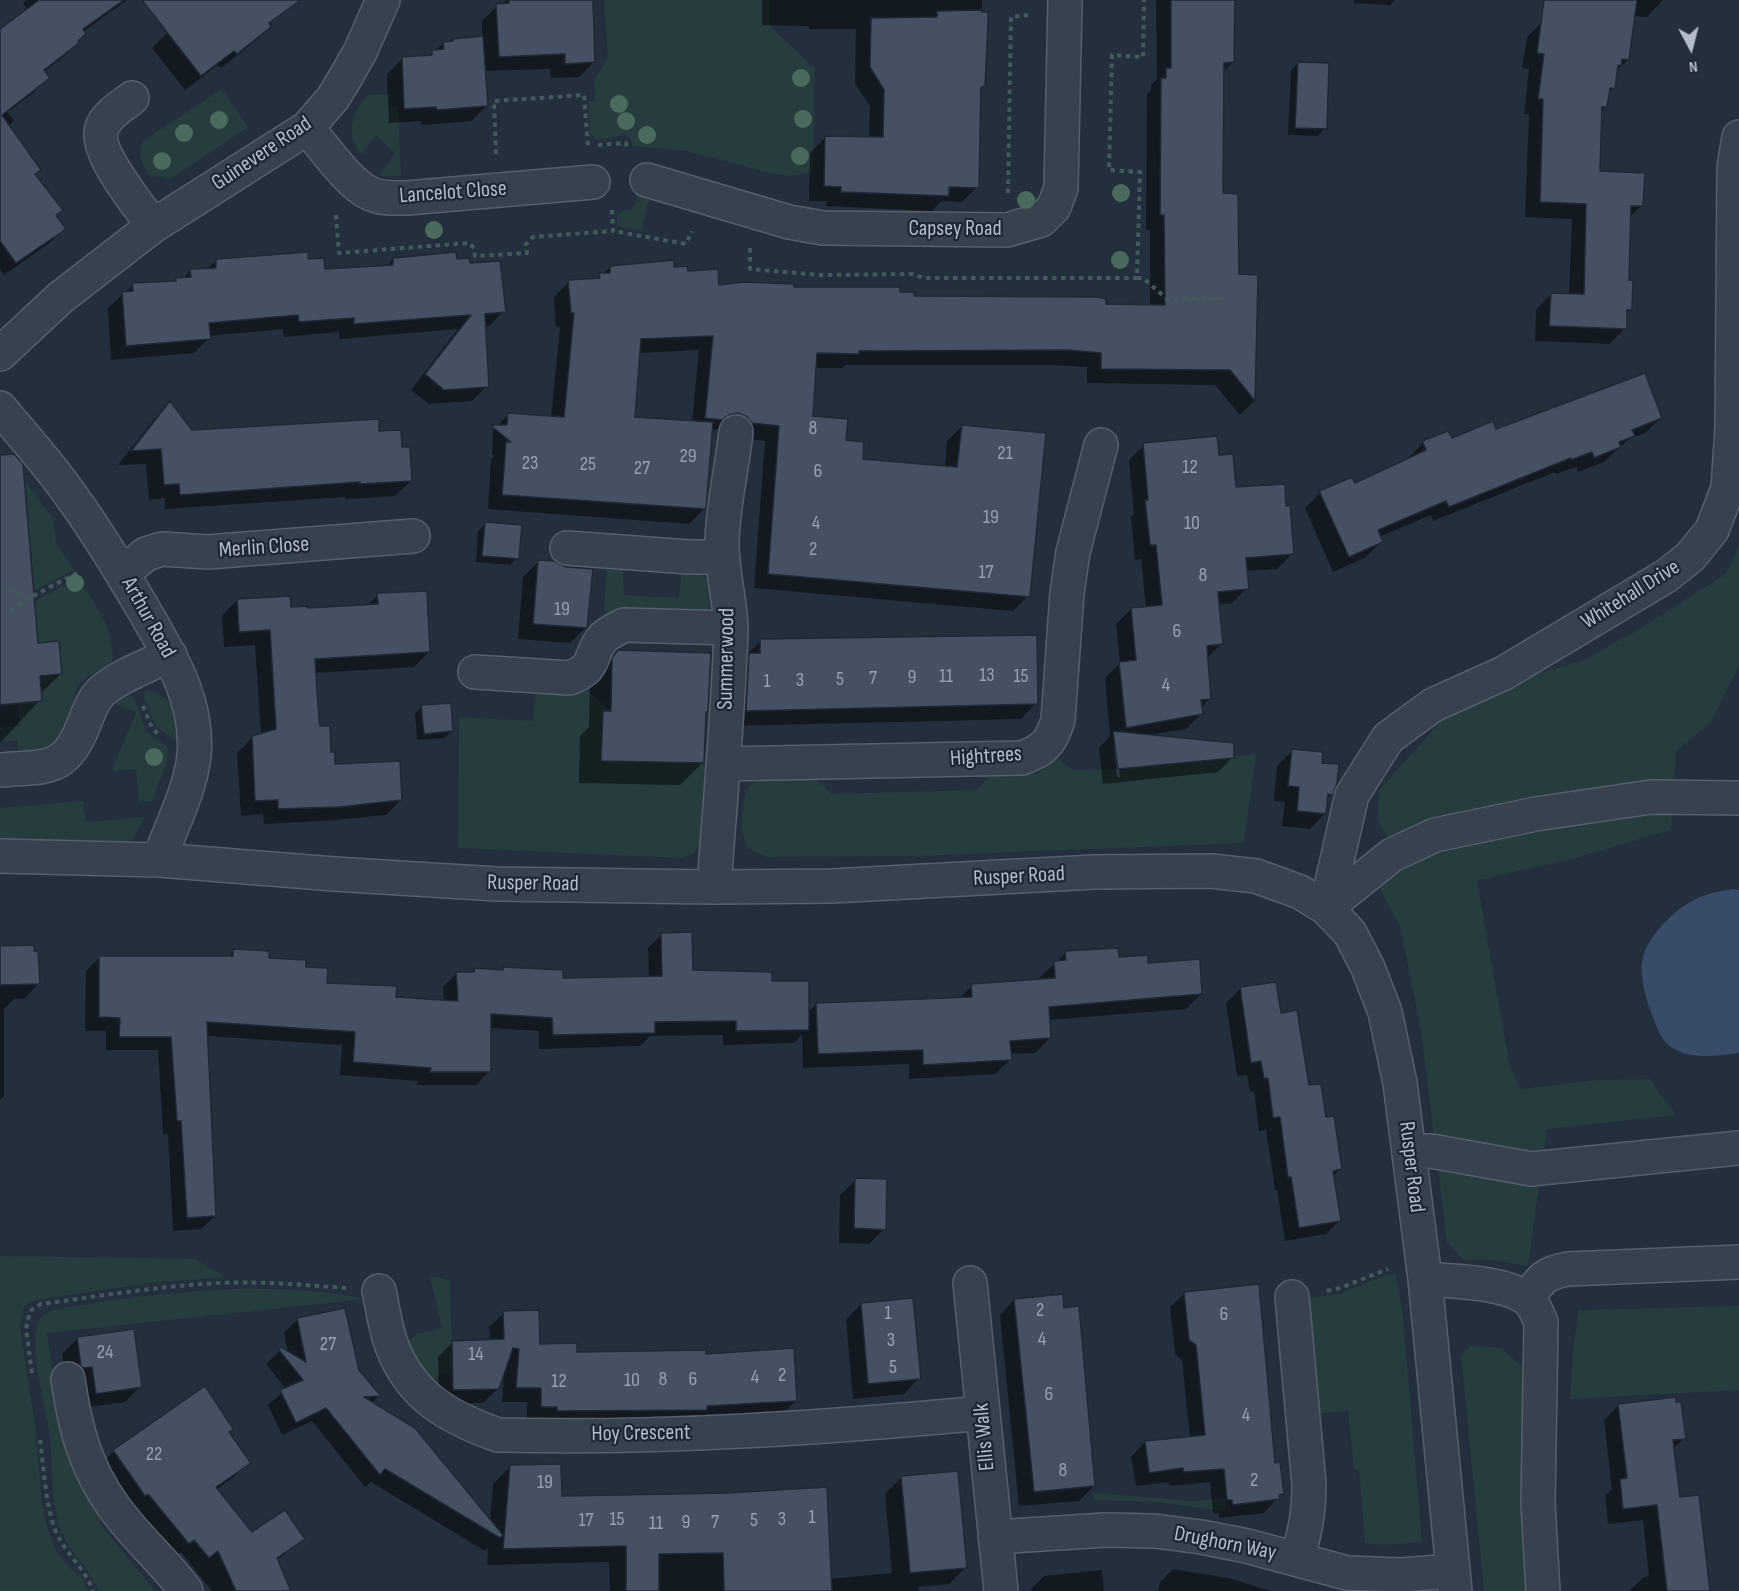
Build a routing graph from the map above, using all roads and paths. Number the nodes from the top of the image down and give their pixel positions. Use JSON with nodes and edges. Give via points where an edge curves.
{"nodes":[{"id":1,"x":383,"y":0,"type":"edge"},
{"id":2,"x":1065,"y":0,"type":"edge"},
{"id":3,"x":1032,"y":13,"type":"dead end"},
{"id":4,"x":132,"y":98,"type":"dead end"},
{"id":5,"x":307,"y":128,"type":"junction"},
{"id":6,"x":1739,"y":137,"type":"edge"},
{"id":7,"x":340,"y":167,"type":"junction"},
{"id":8,"x":647,"y":180,"type":"dead end"},
{"id":9,"x":593,"y":182,"type":"dead end"},
{"id":10,"x":153,"y":226,"type":"junction"},
{"id":11,"x":1007,"y":230,"type":"junction"},
{"id":12,"x":613,"y":231,"type":"dead end"},
{"id":13,"x":1137,"y":278,"type":"dead end"},
{"id":14,"x":1228,"y":299,"type":"dead end"},
{"id":15,"x":0,"y":354,"type":"edge"},
{"id":16,"x":0,"y":408,"type":"edge"},
{"id":17,"x":736,"y":432,"type":"dead end"},
{"id":18,"x":1101,"y":445,"type":"dead end"},
{"id":19,"x":413,"y":536,"type":"dead end"},
{"id":20,"x":567,"y":548,"type":"dead end"},
{"id":21,"x":722,"y":557,"type":"junction"},
{"id":22,"x":80,"y":572,"type":"dead end"},
{"id":23,"x":123,"y":573,"type":"junction"},
{"id":24,"x":8,"y":589,"type":"dead end"},
{"id":25,"x":27,"y":599,"type":"junction"},
{"id":26,"x":10,"y":610,"type":"dead end"},
{"id":27,"x":731,"y":628,"type":"junction"},
{"id":28,"x":170,"y":655,"type":"junction"},
{"id":29,"x":475,"y":672,"type":"dead end"},
{"id":30,"x":723,"y":764,"type":"junction"},
{"id":31,"x":0,"y":770,"type":"edge"},
{"id":32,"x":1739,"y":798,"type":"edge"},
{"id":33,"x":0,"y":856,"type":"edge"},
{"id":34,"x":159,"y":860,"type":"junction"},
{"id":35,"x":714,"y":887,"type":"junction"},
{"id":36,"x":1326,"y":908,"type":"junction"},
{"id":37,"x":1739,"y":1148,"type":"edge"},
{"id":38,"x":1408,"y":1152,"type":"junction"},
{"id":39,"x":1739,"y":1262,"type":"edge"},
{"id":40,"x":1425,"y":1279,"type":"junction"},
{"id":41,"x":970,"y":1283,"type":"dead end"},
{"id":42,"x":379,"y":1291,"type":"joint"},
{"id":43,"x":1292,"y":1297,"type":"joint"},
{"id":44,"x":1527,"y":1299,"type":"junction"},
{"id":45,"x":41,"y":1304,"type":"dead end"},
{"id":46,"x":68,"y":1379,"type":"dead end"},
{"id":47,"x":983,"y":1413,"type":"junction"},
{"id":48,"x":995,"y":1537,"type":"junction"},
{"id":49,"x":1296,"y":1559,"type":"junction"},
{"id":50,"x":1454,"y":1581,"type":"edge"},
{"id":51,"x":186,"y":1591,"type":"edge"},
{"id":52,"x":1000,"y":1591,"type":"edge"},
{"id":53,"x":1543,"y":1591,"type":"edge"}],
"edges":[{"from":1,"to":5,"type":"street","name":"Guinevere Road","via":[[344,80]]},
{"from":2,"to":11,"type":"street","name":"Capsey Road","via":[[1062,188],[1054,207],[1041,220]]},
{"from":3,"to":11,"type":"path","via":[[1011,17]]},
{"from":4,"to":10,"type":"street","via":[[106,119],[101,140],[112,166]]},
{"from":5,"to":7,"type":"street","name":"Lancelot Close"},
{"from":5,"to":10,"type":"street","name":"Guinevere Road"},
{"from":6,"to":36,"type":"street","name":"Whitehall Drive","via":[[1734,168],[1728,488],[1712,530],[1690,557],[1666,576],[1504,673],[1433,705],[1388,738],[1352,795]]},
{"from":7,"to":9,"type":"street","name":"Lancelot Close","via":[[369,193],[387,198]]},
{"from":7,"to":12,"type":"path","via":[[333,188],[339,253],[469,243],[475,256],[527,253],[526,244],[533,237]]},
{"from":8,"to":11,"type":"street","name":"Capsey Road","via":[[789,222],[823,228]]},
{"from":10,"to":15,"type":"street","name":"Guinevere Road","via":[[60,298]]},
{"from":13,"to":14,"type":"path","via":[[1143,278],[1167,299]]},
{"from":16,"to":23,"type":"street","name":"Arthur Road","via":[[68,492]]},
{"from":17,"to":21,"type":"street","name":"Summerwood"},
{"from":18,"to":30,"type":"street","name":"Hightrees","via":[[1066,593],[1058,720],[1053,737],[1039,752],[1022,758]]},
{"from":19,"to":23,"type":"street","name":"Merlin Close","via":[[208,552],[162,549],[146,554]]},
{"from":20,"to":21,"type":"street"},
{"from":21,"to":27,"type":"street","name":"Summerwood"},
{"from":22,"to":25,"type":"path"},
{"from":23,"to":28,"type":"street","name":"Arthur Road"},
{"from":24,"to":25,"type":"path"},
{"from":25,"to":26,"type":"path"},
{"from":27,"to":29,"type":"street","via":[[624,626],[602,639],[591,665],[582,674],[569,678]]},
{"from":27,"to":30,"type":"street","name":"Summerwood"},
{"from":28,"to":31,"type":"street","via":[[102,690],[92,702],[77,742],[58,761]]},
{"from":28,"to":34,"type":"street","name":"Arthur Road","via":[[190,706],[194,756]]},
{"from":30,"to":35,"type":"street","name":"Summerwood"},
{"from":32,"to":36,"type":"street","via":[[1651,797],[1536,814],[1435,836],[1392,855]]},
{"from":33,"to":34,"type":"street","name":"Rusper Road"},
{"from":34,"to":35,"type":"street","name":"Rusper Road","via":[[497,884]]},
{"from":35,"to":36,"type":"street","name":"Rusper Road","via":[[1211,871],[1256,876],[1300,892]]},
{"from":36,"to":38,"type":"street","name":"Rusper Road","via":[[1350,933],[1385,1012],[1400,1083]]},
{"from":37,"to":38,"type":"street","via":[[1530,1169],[1431,1151]]},
{"from":38,"to":40,"type":"street","name":"Rusper Road"},
{"from":39,"to":44,"type":"street","via":[[1556,1271],[1540,1278]]},
{"from":40,"to":43,"type":"path","via":[[1406,1269],[1388,1269],[1340,1288]]},
{"from":40,"to":44,"type":"street","via":[[1492,1286]]},
{"from":40,"to":50,"type":"street","name":"Rusper Road"},
{"from":41,"to":47,"type":"street","name":"Ellis Walk"},
{"from":42,"to":45,"type":"path","via":[[282,1283],[219,1283]]},
{"from":42,"to":47,"type":"street","name":"Hoy Crescent","via":[[392,1345],[418,1390],[452,1416],[498,1435],[720,1433]]},
{"from":43,"to":49,"type":"street","via":[[1309,1484],[1307,1521]]},
{"from":44,"to":53,"type":"street","via":[[1540,1322],[1538,1503]]},
{"from":46,"to":51,"type":"street","via":[[79,1439],[91,1470],[115,1508]]},
{"from":47,"to":48,"type":"street","name":"Ellis Walk"},
{"from":48,"to":49,"type":"street","name":"Drughorn Way","via":[[1155,1531],[1247,1546]]},
{"from":48,"to":52,"type":"street","name":"Ellis Walk"},
{"from":49,"to":50,"type":"street","name":"Drughorn Way","via":[[1347,1573]]}]}
